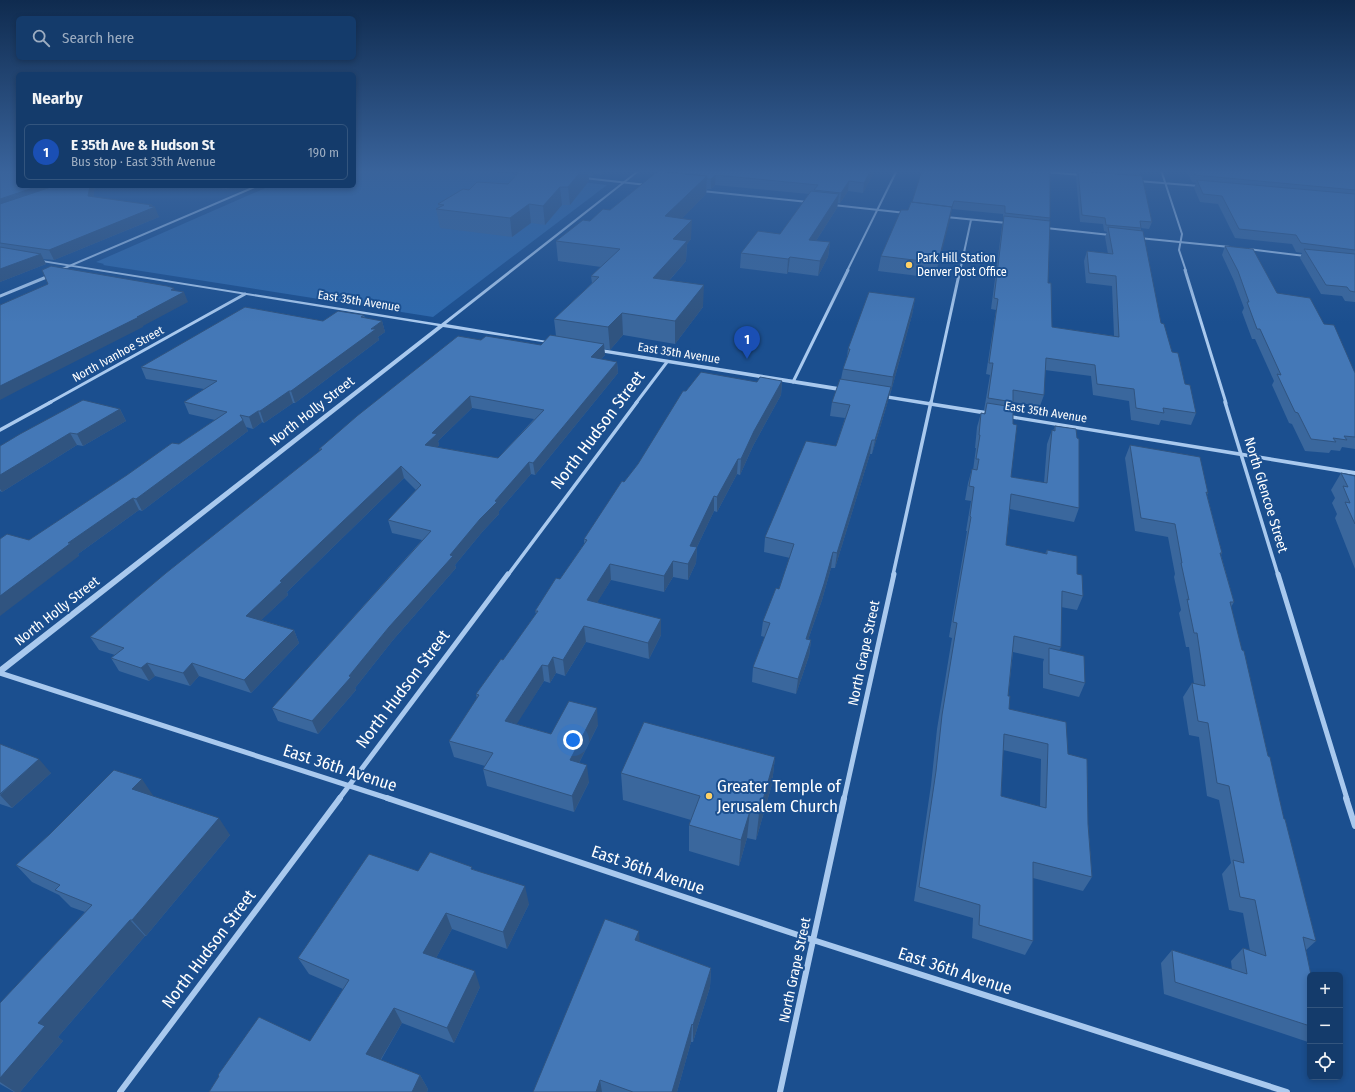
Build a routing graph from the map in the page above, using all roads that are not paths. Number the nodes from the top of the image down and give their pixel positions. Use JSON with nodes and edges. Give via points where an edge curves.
{"nodes":[{"id":1,"x":971,"y":220,"type":"edge"},
{"id":2,"x":175,"y":221,"type":"edge"},
{"id":3,"x":577,"y":221,"type":"edge"},
{"id":4,"x":874,"y":221,"type":"edge"},
{"id":5,"x":980,"y":221,"type":"edge"},
{"id":6,"x":1178,"y":221,"type":"edge"},
{"id":7,"x":1010,"y":224,"type":"edge"},
{"id":8,"x":1042,"y":227,"type":"edge"},
{"id":9,"x":1111,"y":235,"type":"edge"},
{"id":10,"x":1135,"y":237,"type":"edge"},
{"id":11,"x":1181,"y":242,"type":"junction"},
{"id":12,"x":1234,"y":248,"type":"edge"},
{"id":13,"x":1242,"y":249,"type":"edge"},
{"id":14,"x":1310,"y":256,"type":"edge"},
{"id":15,"x":30,"y":259,"type":"edge"},
{"id":16,"x":72,"y":265,"type":"junction"},
{"id":17,"x":56,"y":272,"type":"edge"},
{"id":18,"x":49,"y":275,"type":"edge"},
{"id":19,"x":244,"y":294,"type":"junction"},
{"id":20,"x":0,"y":296,"type":"edge"},
{"id":21,"x":441,"y":325,"type":"junction"},
{"id":22,"x":562,"y":345,"type":"edge"},
{"id":23,"x":585,"y":348,"type":"edge"},
{"id":24,"x":667,"y":362,"type":"junction"},
{"id":25,"x":793,"y":382,"type":"junction"},
{"id":26,"x":853,"y":392,"type":"edge"},
{"id":27,"x":876,"y":395,"type":"edge"},
{"id":28,"x":930,"y":404,"type":"junction"},
{"id":29,"x":0,"y":430,"type":"edge"},
{"id":30,"x":1242,"y":454,"type":"junction"},
{"id":31,"x":1355,"y":473,"type":"edge"},
{"id":32,"x":0,"y":672,"type":"edge"},
{"id":33,"x":348,"y":785,"type":"junction"},
{"id":34,"x":1355,"y":826,"type":"edge"},
{"id":35,"x":813,"y":940,"type":"junction"},
{"id":36,"x":120,"y":1092,"type":"edge"},
{"id":37,"x":780,"y":1092,"type":"edge"},
{"id":38,"x":1287,"y":1092,"type":"edge"}],
"edges":[{"from":1,"to":28,"type":"street","name":"North Grape Street"},
{"from":2,"to":16,"type":"street"},
{"from":3,"to":21,"type":"street","name":"North Holly Street"},
{"from":4,"to":25,"type":"street"},
{"from":5,"to":7,"type":"street"},
{"from":6,"to":11,"type":"street","name":"North Glencoe Street","via":[[1182,234]]},
{"from":8,"to":9,"type":"street"},
{"from":10,"to":11,"type":"street"},
{"from":11,"to":12,"type":"street"},
{"from":11,"to":30,"type":"street","name":"North Glencoe Street","via":[[1179,250]]},
{"from":13,"to":14,"type":"street"},
{"from":15,"to":16,"type":"street","name":"East 35th Avenue"},
{"from":16,"to":17,"type":"street"},
{"from":16,"to":19,"type":"street","name":"East 35th Avenue"},
{"from":18,"to":20,"type":"street"},
{"from":19,"to":21,"type":"street","name":"East 35th Avenue"},
{"from":19,"to":29,"type":"street","name":"North Ivanhoe Street"},
{"from":21,"to":22,"type":"street","name":"East 35th Avenue"},
{"from":21,"to":32,"type":"street","name":"North Holly Street"},
{"from":23,"to":24,"type":"street","name":"East 35th Avenue"},
{"from":24,"to":25,"type":"street","name":"East 35th Avenue"},
{"from":24,"to":33,"type":"street","name":"North Hudson Street"},
{"from":25,"to":26,"type":"street","name":"East 35th Avenue"},
{"from":27,"to":28,"type":"street","name":"East 35th Avenue"},
{"from":28,"to":30,"type":"street","name":"East 35th Avenue"},
{"from":28,"to":35,"type":"street","name":"North Grape Street"},
{"from":30,"to":31,"type":"street","name":"East 35th Avenue"},
{"from":30,"to":34,"type":"street","name":"North Glencoe Street"},
{"from":32,"to":33,"type":"street","name":"East 36th Avenue"},
{"from":33,"to":35,"type":"street","name":"East 36th Avenue"},
{"from":33,"to":36,"type":"street","name":"North Hudson Street"},
{"from":35,"to":37,"type":"street","name":"North Grape Street"},
{"from":35,"to":38,"type":"street","name":"East 36th Avenue"}]}
